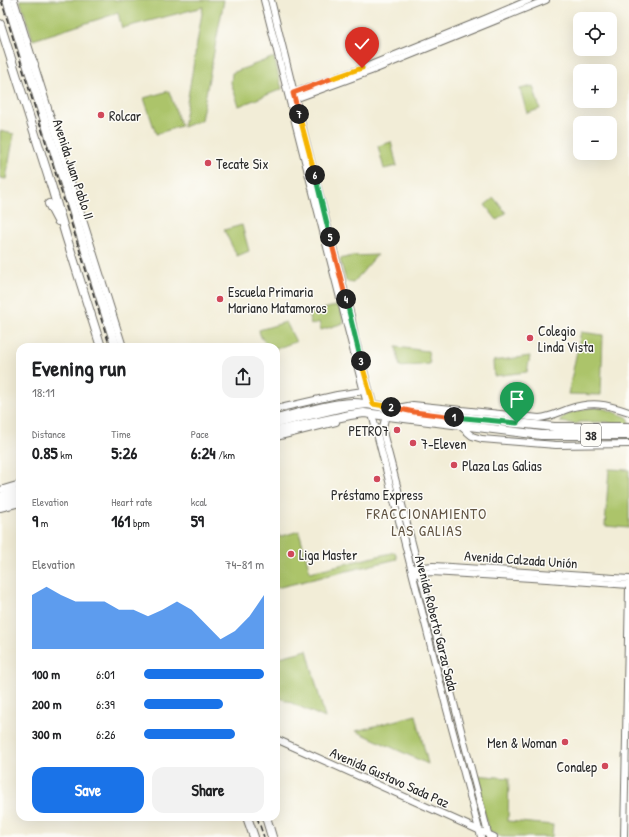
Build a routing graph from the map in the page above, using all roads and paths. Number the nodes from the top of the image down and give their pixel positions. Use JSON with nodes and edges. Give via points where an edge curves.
{"nodes":[{"id":1,"x":7,"y":0,"type":"edge"},
{"id":2,"x":14,"y":0,"type":"edge"},
{"id":3,"x":264,"y":0,"type":"edge"},
{"id":4,"x":271,"y":0,"type":"edge"},
{"id":5,"x":530,"y":0,"type":"edge"},
{"id":6,"x":546,"y":0,"type":"edge"},
{"id":7,"x":0,"y":24,"type":"edge"},
{"id":8,"x":17,"y":31,"type":"junction"},
{"id":9,"x":34,"y":64,"type":"junction"},
{"id":10,"x":43,"y":90,"type":"junction"},
{"id":11,"x":291,"y":97,"type":"junction"},
{"id":12,"x":49,"y":135,"type":"junction"},
{"id":13,"x":74,"y":192,"type":"junction"},
{"id":14,"x":49,"y":204,"type":"dead end"},
{"id":15,"x":76,"y":216,"type":"junction"},
{"id":16,"x":322,"y":216,"type":"junction"},
{"id":17,"x":66,"y":236,"type":"junction"},
{"id":18,"x":100,"y":343,"type":"edge"},
{"id":19,"x":115,"y":343,"type":"edge"},
{"id":20,"x":122,"y":343,"type":"edge"},
{"id":21,"x":363,"y":392,"type":"junction"},
{"id":22,"x":368,"y":404,"type":"junction"},
{"id":23,"x":280,"y":408,"type":"edge"},
{"id":24,"x":398,"y":408,"type":"junction"},
{"id":25,"x":629,"y":412,"type":"edge"},
{"id":26,"x":350,"y":414,"type":"junction"},
{"id":27,"x":372,"y":414,"type":"junction"},
{"id":28,"x":386,"y":415,"type":"junction"},
{"id":29,"x":280,"y":417,"type":"edge"},
{"id":30,"x":280,"y":422,"type":"edge"},
{"id":31,"x":294,"y":422,"type":"junction"},
{"id":32,"x":459,"y":425,"type":"junction"},
{"id":33,"x":629,"y":427,"type":"edge"},
{"id":34,"x":280,"y":429,"type":"edge"},
{"id":35,"x":629,"y":435,"type":"edge"},
{"id":36,"x":280,"y":436,"type":"edge"},
{"id":37,"x":629,"y":444,"type":"edge"},
{"id":38,"x":16,"y":485,"type":"edge"},
{"id":39,"x":0,"y":490,"type":"edge"},
{"id":40,"x":16,"y":495,"type":"edge"},
{"id":41,"x":0,"y":497,"type":"edge"},
{"id":42,"x":16,"y":504,"type":"edge"},
{"id":43,"x":0,"y":506,"type":"edge"},
{"id":44,"x":415,"y":571,"type":"junction"},
{"id":45,"x":629,"y":578,"type":"edge"},
{"id":46,"x":629,"y":587,"type":"edge"},
{"id":47,"x":280,"y":741,"type":"edge"},
{"id":48,"x":248,"y":821,"type":"edge"},
{"id":49,"x":267,"y":821,"type":"edge"},
{"id":50,"x":478,"y":829,"type":"junction"},
{"id":51,"x":490,"y":836,"type":"edge"},
{"id":52,"x":254,"y":837,"type":"edge"},
{"id":53,"x":272,"y":837,"type":"edge"},
{"id":54,"x":481,"y":837,"type":"edge"},
{"id":55,"x":624,"y":837,"type":"edge"}],
"edges":[{"from":1,"to":8,"type":"main road","name":"Avenida Juan Pablo II"},
{"from":2,"to":9,"type":"street"},
{"from":3,"to":11,"type":"street"},
{"from":4,"to":11,"type":"street"},
{"from":5,"to":11,"type":"street"},
{"from":6,"to":11,"type":"street","via":[[371,71]]},
{"from":7,"to":17,"type":"main road","name":"Avenida Juan Pablo II"},
{"from":8,"to":9,"type":"main road"},
{"from":8,"to":12,"type":"main road","name":"Avenida Juan Pablo II"},
{"from":9,"to":10,"type":"street"},
{"from":10,"to":12,"type":"main road"},
{"from":10,"to":13,"type":"street"},
{"from":11,"to":16,"type":"street"},
{"from":12,"to":15,"type":"main road","name":"Avenida Juan Pablo II"},
{"from":13,"to":15,"type":"main road"},
{"from":13,"to":20,"type":"street"},
{"from":14,"to":17,"type":"main road"},
{"from":15,"to":19,"type":"main road","name":"Avenida Juan Pablo II"},
{"from":16,"to":21,"type":"street"},
{"from":16,"to":22,"type":"street","via":[[351,316]]},
{"from":17,"to":18,"type":"main road","name":"Avenida Juan Pablo II"},
{"from":21,"to":22,"type":"street"},
{"from":21,"to":23,"type":"street","via":[[337,395]]},
{"from":22,"to":24,"type":"main road","number":"38"},
{"from":22,"to":29,"type":"street","via":[[342,402]]},
{"from":22,"to":31,"type":"main road","number":"38","via":[[343,407]]},
{"from":24,"to":25,"type":"street","via":[[413,405],[539,418],[551,417],[569,409],[592,404]]},
{"from":24,"to":33,"type":"main road","number":"38","via":[[471,419],[554,427]]},
{"from":26,"to":27,"type":"main road","number":"38"},
{"from":26,"to":31,"type":"main road","number":"38"},
{"from":26,"to":36,"type":"street","via":[[343,420]]},
{"from":27,"to":28,"type":"main road","number":"38"},
{"from":27,"to":44,"type":"street","name":"Avenida Roberto Garza Sada"},
{"from":28,"to":32,"type":"main road","number":"38"},
{"from":28,"to":44,"type":"street","name":"Avenida Roberto Garza Sada","via":[[384,436]]},
{"from":30,"to":31,"type":"main road","number":"38"},
{"from":31,"to":34,"type":"main road","number":"38"},
{"from":32,"to":35,"type":"main road","number":"38","via":[[547,435]]},
{"from":32,"to":37,"type":"street","via":[[472,436],[482,439],[556,445]]},
{"from":38,"to":39,"type":"street"},
{"from":40,"to":41,"type":"highway"},
{"from":40,"to":43,"type":"main road"},
{"from":42,"to":43,"type":"street"},
{"from":44,"to":45,"type":"street","name":"Avenida Calzada Unión","via":[[433,566]]},
{"from":44,"to":46,"type":"street","name":"Avenida Calzada Unión","via":[[547,578]]},
{"from":44,"to":50,"type":"street","name":"Avenida Roberto Garza Sada"},
{"from":44,"to":51,"type":"street","name":"Avenida Roberto Garza Sada"},
{"from":46,"to":55,"type":"street"},
{"from":47,"to":50,"type":"street","name":"Avenida Gustavo Sada Paz"},
{"from":48,"to":52,"type":"main road"},
{"from":49,"to":53,"type":"main road"},
{"from":50,"to":51,"type":"street","name":"Avenida Gustavo Sada Paz"},
{"from":50,"to":54,"type":"street","name":"Avenida Roberto Garza Sada"}]}
